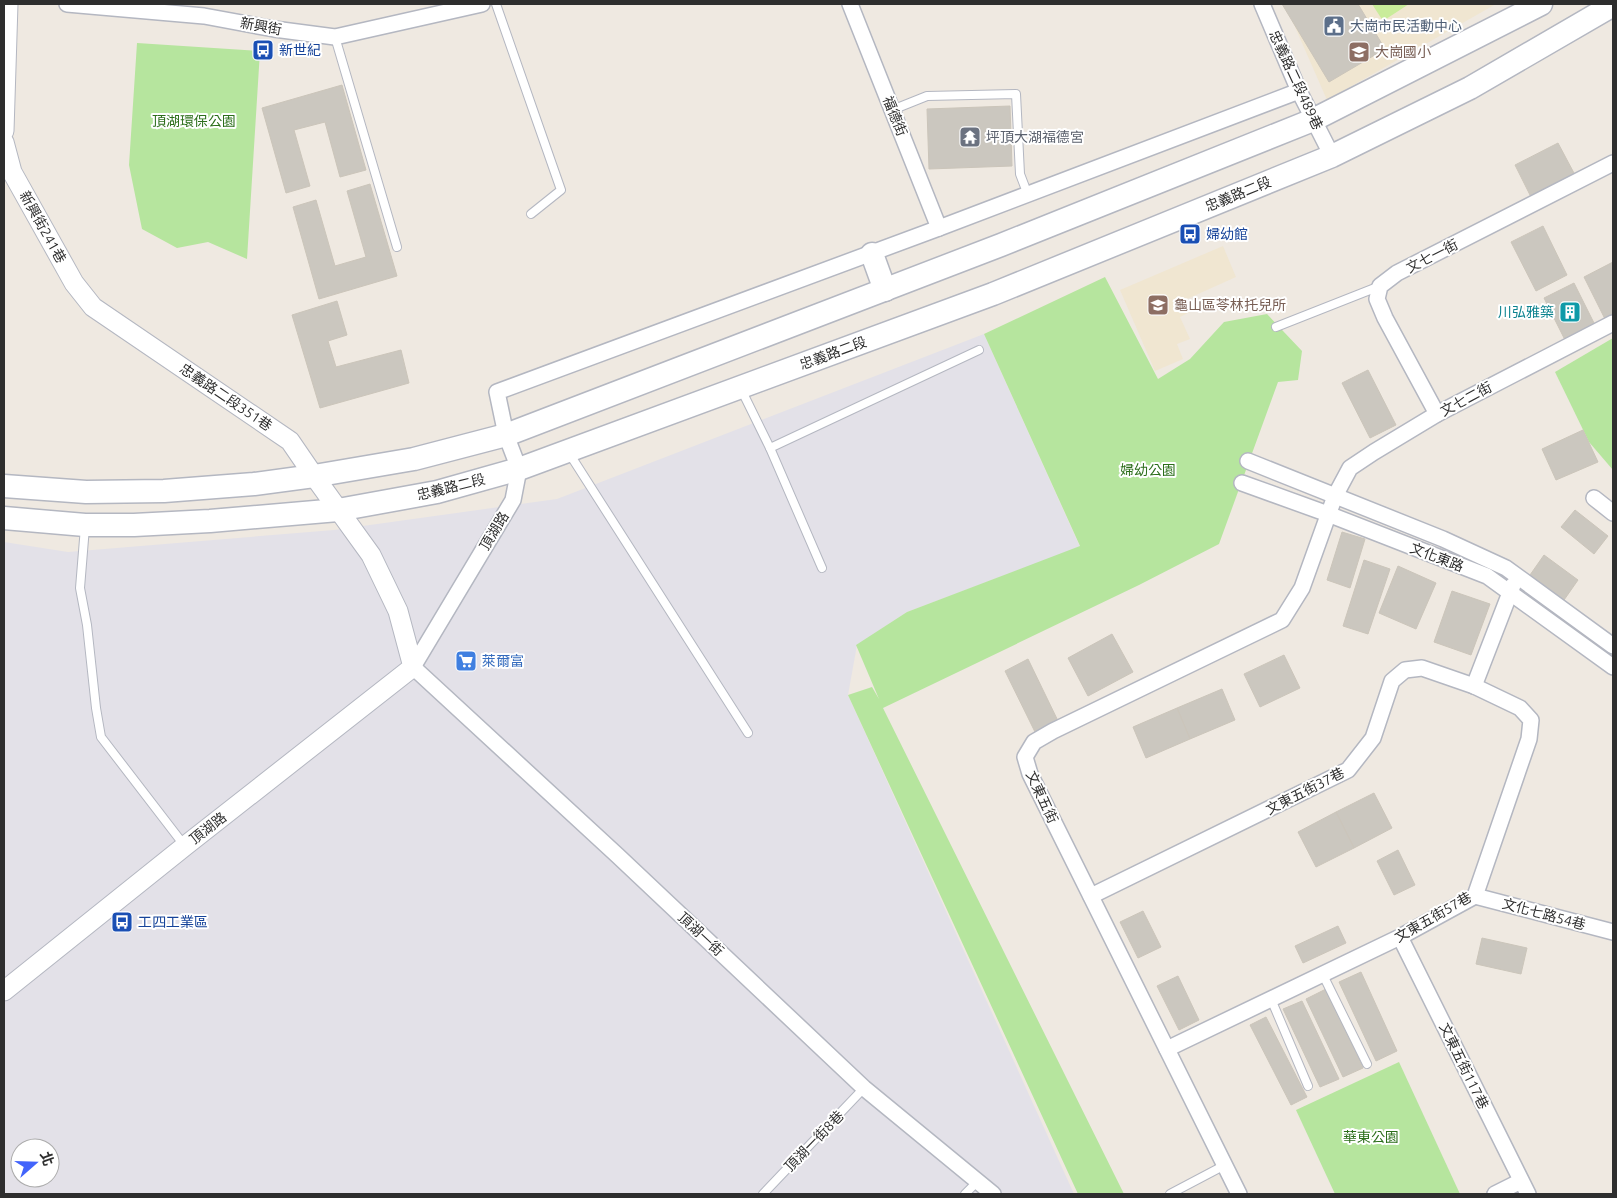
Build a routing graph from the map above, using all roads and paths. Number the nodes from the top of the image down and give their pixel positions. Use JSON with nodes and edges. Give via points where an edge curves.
{"nodes":[{"id":1,"x":8,"y":4,"type":"edge"},
{"id":2,"x":67,"y":4,"type":"edge"},
{"id":3,"x":482,"y":4,"type":"edge"},
{"id":4,"x":496,"y":4,"type":"edge"},
{"id":5,"x":850,"y":4,"type":"edge"},
{"id":6,"x":1262,"y":4,"type":"edge"},
{"id":7,"x":1541,"y":4,"type":"edge"},
{"id":8,"x":1613,"y":5,"type":"edge"},
{"id":9,"x":204,"y":10,"type":"edge"},
{"id":10,"x":334,"y":37,"type":"junction"},
{"id":11,"x":1299,"y":91,"type":"junction"},
{"id":12,"x":892,"y":110,"type":"junction"},
{"id":13,"x":1313,"y":120,"type":"junction"},
{"id":14,"x":4,"y":131,"type":"edge"},
{"id":15,"x":4,"y":142,"type":"edge"},
{"id":16,"x":1332,"y":156,"type":"junction"},
{"id":17,"x":1613,"y":163,"type":"edge"},
{"id":18,"x":1028,"y":195,"type":"junction"},
{"id":19,"x":531,"y":214,"type":"dead end"},
{"id":20,"x":940,"y":228,"type":"junction"},
{"id":21,"x":397,"y":247,"type":"dead end"},
{"id":22,"x":872,"y":254,"type":"junction"},
{"id":23,"x":1380,"y":286,"type":"junction"},
{"id":24,"x":885,"y":290,"type":"junction"},
{"id":25,"x":93,"y":307,"type":"joint"},
{"id":26,"x":1613,"y":323,"type":"edge"},
{"id":27,"x":1276,"y":327,"type":"dead end"},
{"id":28,"x":979,"y":350,"type":"dead end"},
{"id":29,"x":740,"y":387,"type":"junction"},
{"id":30,"x":1437,"y":414,"type":"junction"},
{"id":31,"x":506,"y":435,"type":"junction"},
{"id":32,"x":770,"y":448,"type":"junction"},
{"id":33,"x":568,"y":451,"type":"junction"},
{"id":34,"x":1248,"y":461,"type":"dead end"},
{"id":35,"x":519,"y":469,"type":"junction"},
{"id":36,"x":314,"y":476,"type":"junction"},
{"id":37,"x":1242,"y":483,"type":"dead end"},
{"id":38,"x":4,"y":486,"type":"edge"},
{"id":39,"x":1335,"y":496,"type":"junction"},
{"id":40,"x":1594,"y":498,"type":"dead end"},
{"id":41,"x":338,"y":510,"type":"junction"},
{"id":42,"x":1613,"y":513,"type":"edge"},
{"id":43,"x":1328,"y":514,"type":"junction"},
{"id":44,"x":4,"y":518,"type":"edge"},
{"id":45,"x":85,"y":525,"type":"junction"},
{"id":46,"x":822,"y":568,"type":"dead end"},
{"id":47,"x":1517,"y":576,"type":"junction"},
{"id":48,"x":1510,"y":593,"type":"junction"},
{"id":49,"x":1613,"y":646,"type":"edge"},
{"id":50,"x":414,"y":667,"type":"junction"},
{"id":51,"x":1613,"y":667,"type":"edge"},
{"id":52,"x":1474,"y":686,"type":"junction"},
{"id":53,"x":748,"y":733,"type":"dead end"},
{"id":54,"x":185,"y":846,"type":"junction"},
{"id":55,"x":1091,"y":896,"type":"junction"},
{"id":56,"x":1475,"y":896,"type":"junction"},
{"id":57,"x":1613,"y":932,"type":"edge"},
{"id":58,"x":1400,"y":937,"type":"junction"},
{"id":59,"x":1323,"y":974,"type":"junction"},
{"id":60,"x":4,"y":991,"type":"edge"},
{"id":61,"x":1271,"y":999,"type":"junction"},
{"id":62,"x":1166,"y":1050,"type":"junction"},
{"id":63,"x":1367,"y":1064,"type":"dead end"},
{"id":64,"x":1308,"y":1086,"type":"dead end"},
{"id":65,"x":864,"y":1088,"type":"junction"},
{"id":66,"x":1225,"y":1165,"type":"junction"},
{"id":67,"x":977,"y":1182,"type":"junction"},
{"id":68,"x":1525,"y":1188,"type":"edge"},
{"id":69,"x":763,"y":1194,"type":"edge"},
{"id":70,"x":965,"y":1194,"type":"edge"},
{"id":71,"x":993,"y":1194,"type":"edge"},
{"id":72,"x":1170,"y":1194,"type":"edge"},
{"id":73,"x":1239,"y":1194,"type":"edge"},
{"id":74,"x":1495,"y":1194,"type":"edge"}],
"edges":[{"from":1,"to":14,"type":"street"},
{"from":2,"to":9,"type":"street","name":"新興街"},
{"from":3,"to":10,"type":"street","name":"新興街"},
{"from":4,"to":19,"type":"lane","via":[[561,190]]},
{"from":5,"to":12,"type":"street","name":"福德街"},
{"from":6,"to":11,"type":"street","name":"忠義路二段489巷"},
{"from":7,"to":13,"type":"main road"},
{"from":8,"to":16,"type":"main road","name":"忠義路二段","via":[[1470,88]]},
{"from":9,"to":10,"type":"street","name":"新興街","via":[[274,29]]},
{"from":10,"to":21,"type":"lane"},
{"from":11,"to":13,"type":"street","name":"忠義路二段489巷"},
{"from":11,"to":18,"type":"street"},
{"from":12,"to":18,"type":"lane","via":[[927,96],[1016,94],[1020,174]]},
{"from":12,"to":20,"type":"street","name":"福德街"},
{"from":13,"to":16,"type":"street","name":"忠義路二段489巷"},
{"from":13,"to":24,"type":"main road"},
{"from":15,"to":25,"type":"street","name":"新興街241巷","via":[[12,172],[74,284]]},
{"from":16,"to":29,"type":"main road","name":"忠義路二段","via":[[993,294]]},
{"from":17,"to":23,"type":"street","name":"文七一街","via":[[1397,273]]},
{"from":18,"to":20,"type":"street"},
{"from":20,"to":22,"type":"street"},
{"from":22,"to":24,"type":"main road"},
{"from":22,"to":31,"type":"street","via":[[497,392]]},
{"from":23,"to":27,"type":"lane"},
{"from":23,"to":30,"type":"street","via":[[1378,299],[1385,318]]},
{"from":24,"to":31,"type":"main road"},
{"from":25,"to":36,"type":"street","name":"忠義路二段351巷","via":[[290,441]]},
{"from":26,"to":30,"type":"street","name":"文七二街"},
{"from":28,"to":32,"type":"lane"},
{"from":29,"to":32,"type":"lane"},
{"from":29,"to":33,"type":"main road","name":"忠義路二段"},
{"from":30,"to":39,"type":"street","name":"文七二街","via":[[1350,468]]},
{"from":31,"to":35,"type":"street"},
{"from":31,"to":36,"type":"main road","via":[[414,458]]},
{"from":32,"to":46,"type":"lane"},
{"from":33,"to":35,"type":"main road","name":"忠義路二段"},
{"from":33,"to":53,"type":"lane"},
{"from":34,"to":39,"type":"street","name":"文化東路"},
{"from":35,"to":41,"type":"main road","name":"忠義路二段","via":[[437,492]]},
{"from":35,"to":50,"type":"street","name":"頂湖路","via":[[512,500]]},
{"from":36,"to":38,"type":"main road","via":[[164,491],[86,492]]},
{"from":36,"to":41,"type":"street","name":"忠義路二段351巷"},
{"from":37,"to":43,"type":"street","name":"文化東路"},
{"from":39,"to":43,"type":"street","name":"文東五街"},
{"from":39,"to":47,"type":"street","name":"文化東路","via":[[1443,539]]},
{"from":40,"to":42,"type":"street"},
{"from":41,"to":45,"type":"main road","name":"忠義路二段","via":[[210,521]]},
{"from":41,"to":50,"type":"street","via":[[375,563],[398,611]]},
{"from":43,"to":48,"type":"street","name":"文化東路","via":[[1487,576]]},
{"from":43,"to":55,"type":"street","name":"文東五街","via":[[1302,588],[1282,620],[1034,742],[1025,758],[1030,774]]},
{"from":44,"to":45,"type":"main road","name":"忠義路二段"},
{"from":45,"to":54,"type":"lane","via":[[80,588],[101,737]]},
{"from":47,"to":48,"type":"street"},
{"from":47,"to":49,"type":"street","name":"文化東路"},
{"from":48,"to":51,"type":"street","name":"文化東路"},
{"from":48,"to":52,"type":"street"},
{"from":50,"to":54,"type":"street","name":"頂湖路"},
{"from":50,"to":65,"type":"street","name":"頂湖一街"},
{"from":52,"to":55,"type":"street","name":"文東五街37巷","via":[[1422,668],[1406,670],[1392,681],[1373,738],[1348,770]]},
{"from":52,"to":56,"type":"street","name":"文東五街57巷","via":[[1520,708],[1531,720],[1529,739]]},
{"from":54,"to":60,"type":"street","name":"頂湖路"},
{"from":55,"to":62,"type":"street","name":"文東五街"},
{"from":56,"to":57,"type":"street","name":"文化七路54巷"},
{"from":56,"to":58,"type":"street","name":"文東五街57巷"},
{"from":58,"to":59,"type":"street","name":"文東五街57巷"},
{"from":58,"to":68,"type":"street","name":"文東五街117巷"},
{"from":59,"to":61,"type":"street","name":"文東五街57巷"},
{"from":59,"to":63,"type":"lane"},
{"from":61,"to":62,"type":"street","name":"文東五街57巷"},
{"from":61,"to":64,"type":"lane"},
{"from":62,"to":66,"type":"street","name":"文東五街"},
{"from":65,"to":67,"type":"street","name":"頂湖一街"},
{"from":65,"to":69,"type":"lane","name":"頂湖一街8巷"},
{"from":66,"to":72,"type":"lane"},
{"from":66,"to":73,"type":"street","name":"文東五街"},
{"from":67,"to":70,"type":"lane"},
{"from":67,"to":71,"type":"street","name":"頂湖一街"},
{"from":68,"to":74,"type":"street"}]}
